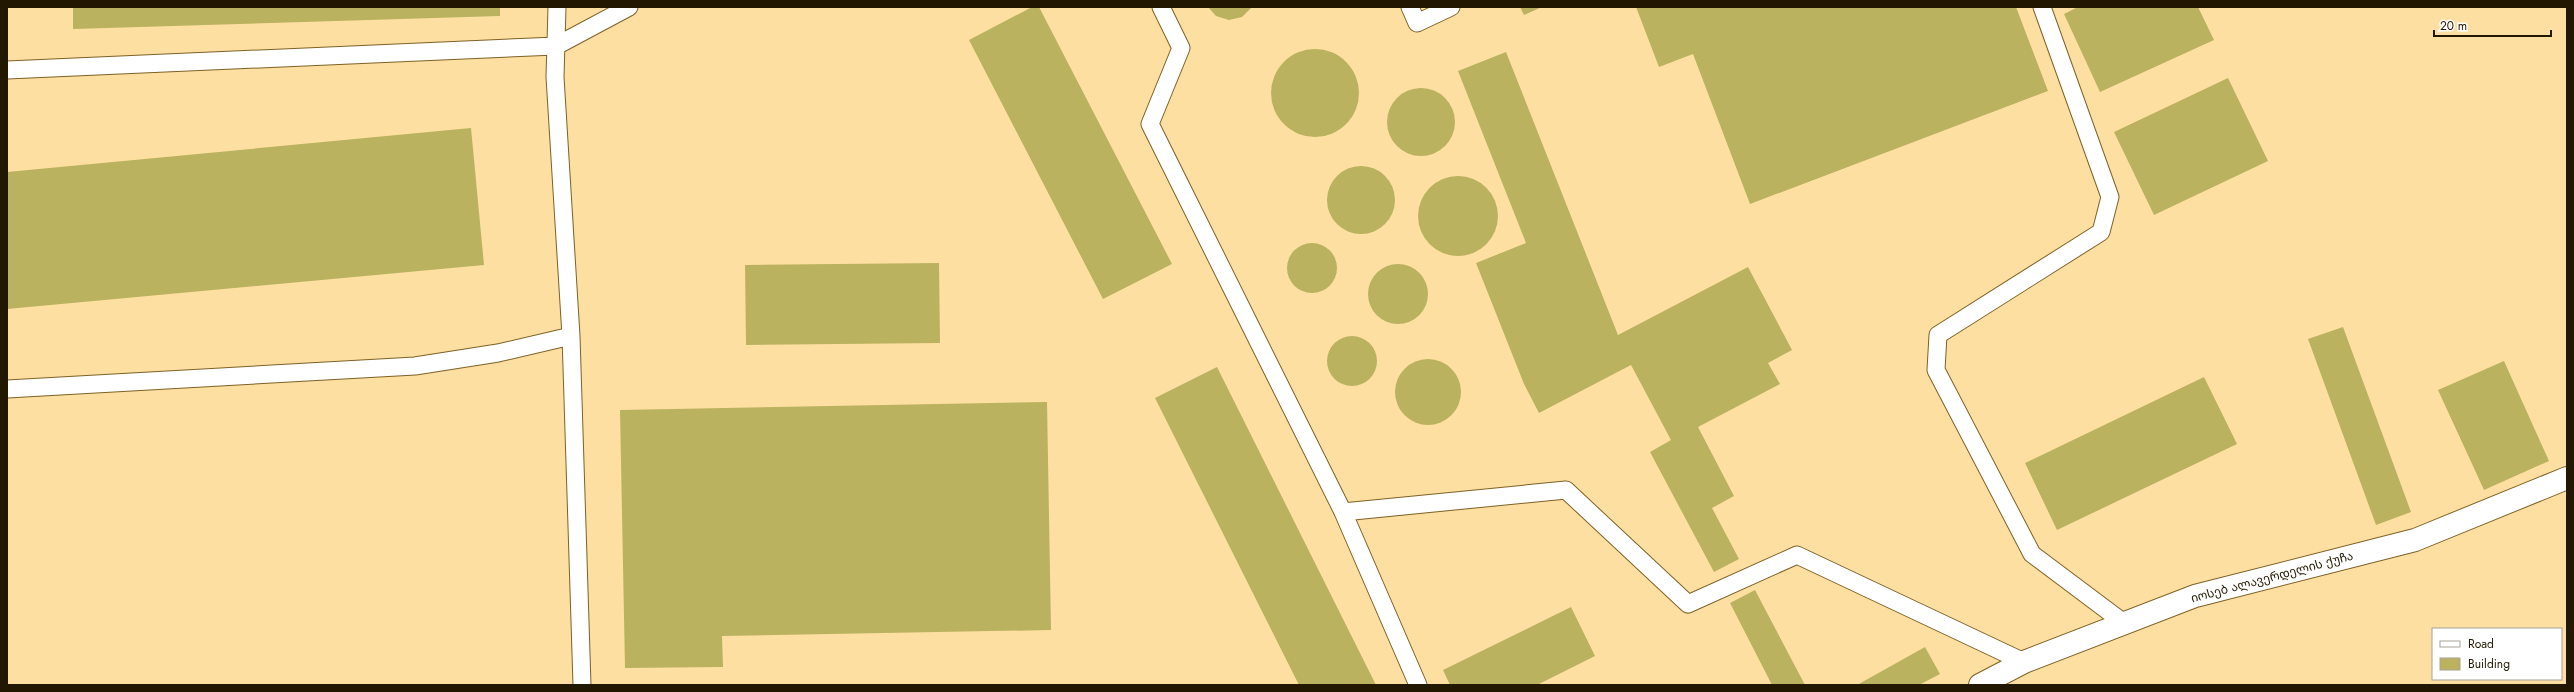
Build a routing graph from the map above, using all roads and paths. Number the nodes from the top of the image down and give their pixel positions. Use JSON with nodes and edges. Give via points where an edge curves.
{"nodes":[{"id":1,"x":557,"y":7,"type":"edge"},
{"id":2,"x":630,"y":7,"type":"edge"},
{"id":3,"x":1161,"y":7,"type":"edge"},
{"id":4,"x":1410,"y":7,"type":"edge"},
{"id":5,"x":1451,"y":7,"type":"edge"},
{"id":6,"x":2042,"y":7,"type":"edge"},
{"id":7,"x":556,"y":46,"type":"junction"},
{"id":8,"x":7,"y":70,"type":"edge"},
{"id":9,"x":571,"y":336,"type":"junction"},
{"id":10,"x":7,"y":389,"type":"edge"},
{"id":11,"x":2567,"y":478,"type":"edge"},
{"id":12,"x":1343,"y":512,"type":"junction"},
{"id":13,"x":2124,"y":623,"type":"junction"},
{"id":14,"x":2024,"y":662,"type":"junction"},
{"id":15,"x":582,"y":685,"type":"edge"},
{"id":16,"x":1418,"y":685,"type":"edge"},
{"id":17,"x":1980,"y":685,"type":"edge"}],
"edges":[{"from":1,"to":7,"type":"lane"},
{"from":2,"to":7,"type":"lane"},
{"from":3,"to":12,"type":"lane","via":[[1181,48],[1150,124]]},
{"from":4,"to":5,"type":"lane","via":[[1417,23]]},
{"from":6,"to":13,"type":"lane","via":[[2110,196],[2101,232],[1938,335],[1936,370],[2032,554]]},
{"from":7,"to":8,"type":"lane"},
{"from":7,"to":9,"type":"lane","via":[[555,77]]},
{"from":9,"to":10,"type":"lane","via":[[498,353],[415,366]]},
{"from":9,"to":15,"type":"lane"},
{"from":11,"to":13,"type":"street","name":"იოსებ ალავერდელის ქუჩა","via":[[2415,540],[2195,596]]},
{"from":12,"to":14,"type":"lane","via":[[1566,490],[1688,604],[1797,555]]},
{"from":12,"to":16,"type":"lane"},
{"from":13,"to":14,"type":"street","name":"იოსებ ალავერდელის ქუჩა"},
{"from":14,"to":17,"type":"street","name":"იოსებ ალავერდელის ქუჩა"}]}
